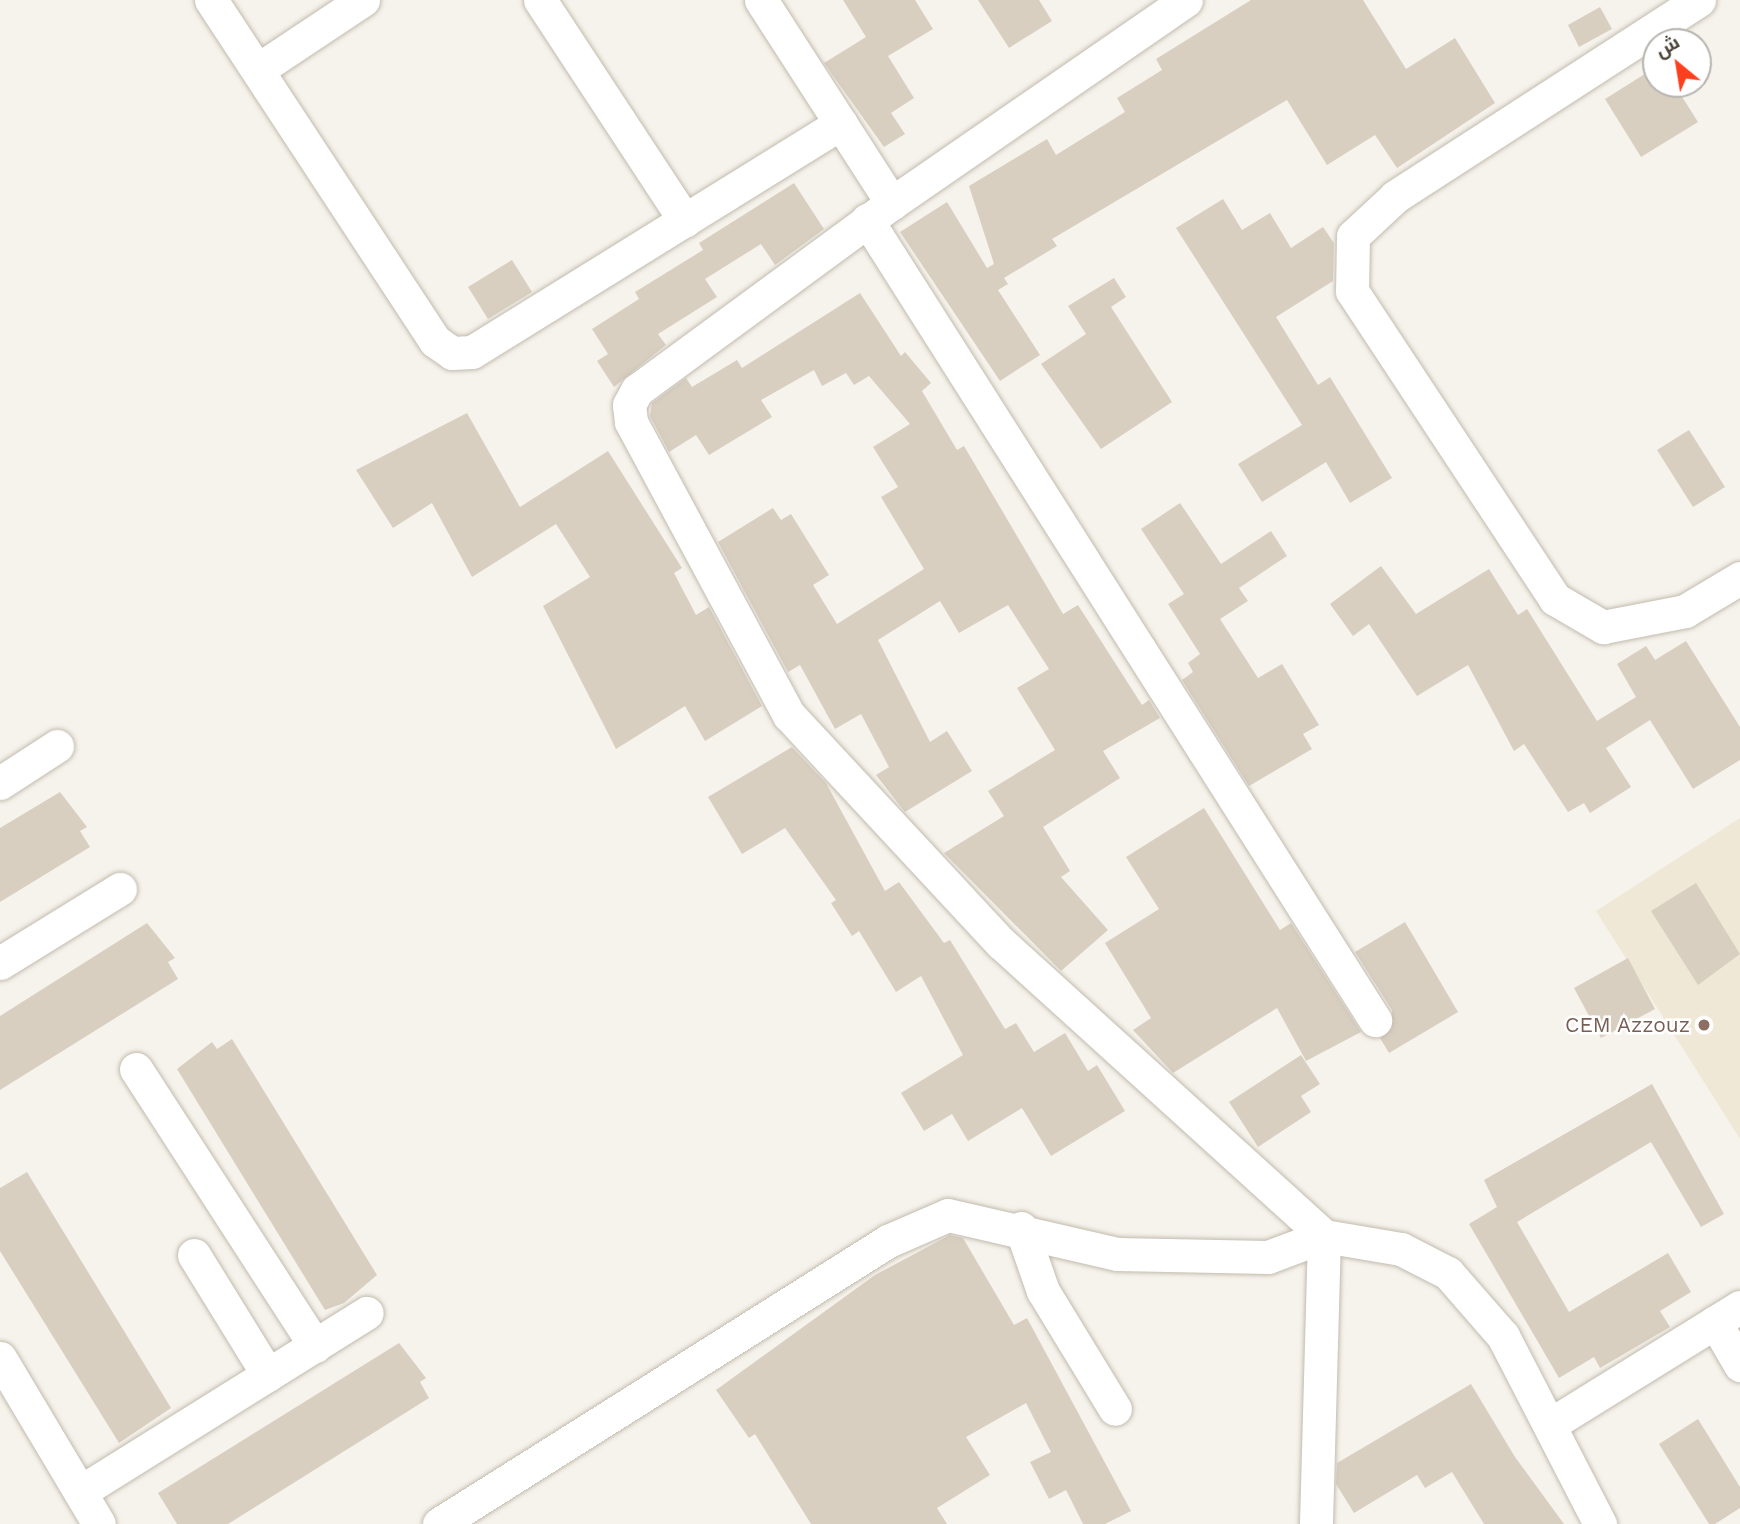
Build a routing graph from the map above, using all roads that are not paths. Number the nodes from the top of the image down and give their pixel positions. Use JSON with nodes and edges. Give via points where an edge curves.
{"nodes":[{"id":1,"x":211,"y":0,"type":"edge"},
{"id":2,"x":363,"y":0,"type":"edge"},
{"id":3,"x":540,"y":0,"type":"edge"},
{"id":4,"x":761,"y":0,"type":"edge"},
{"id":5,"x":1186,"y":0,"type":"edge"},
{"id":6,"x":1699,"y":0,"type":"edge"},
{"id":7,"x":259,"y":69,"type":"junction"},
{"id":8,"x":841,"y":123,"type":"junction"},
{"id":9,"x":879,"y":211,"type":"junction"},
{"id":10,"x":685,"y":221,"type":"junction"},
{"id":11,"x":1740,"y":578,"type":"edge"},
{"id":12,"x":57,"y":746,"type":"dead end"},
{"id":13,"x":0,"y":783,"type":"edge"},
{"id":14,"x":120,"y":889,"type":"dead end"},
{"id":15,"x":0,"y":963,"type":"edge"},
{"id":16,"x":1376,"y":1020,"type":"dead end"},
{"id":17,"x":136,"y":1069,"type":"dead end"},
{"id":18,"x":1021,"y":1228,"type":"junction"},
{"id":19,"x":1324,"y":1236,"type":"junction"},
{"id":20,"x":194,"y":1255,"type":"dead end"},
{"id":21,"x":367,"y":1313,"type":"dead end"},
{"id":22,"x":1727,"y":1315,"type":"edge"},
{"id":23,"x":315,"y":1346,"type":"junction"},
{"id":24,"x":0,"y":1358,"type":"edge"},
{"id":25,"x":1740,"y":1365,"type":"edge"},
{"id":26,"x":268,"y":1375,"type":"junction"},
{"id":27,"x":1115,"y":1409,"type":"dead end"},
{"id":28,"x":1551,"y":1424,"type":"junction"},
{"id":29,"x":80,"y":1492,"type":"junction"},
{"id":30,"x":100,"y":1524,"type":"edge"},
{"id":31,"x":439,"y":1524,"type":"edge"},
{"id":32,"x":1316,"y":1524,"type":"edge"},
{"id":33,"x":1600,"y":1524,"type":"edge"}],
"edges":[{"from":1,"to":7,"type":"street"},
{"from":2,"to":7,"type":"street"},
{"from":3,"to":10,"type":"street"},
{"from":4,"to":8,"type":"street"},
{"from":5,"to":9,"type":"street"},
{"from":6,"to":11,"type":"street","via":[[1395,197],[1353,236],[1352,291],[1555,599],[1603,627],[1685,611]]},
{"from":7,"to":10,"type":"street","via":[[435,341],[452,353],[472,352]]},
{"from":8,"to":9,"type":"street"},
{"from":8,"to":10,"type":"street"},
{"from":9,"to":16,"type":"street"},
{"from":9,"to":19,"type":"street","via":[[637,390],[629,405],[631,422],[789,715],[1001,943]]},
{"from":12,"to":13,"type":"street"},
{"from":14,"to":15,"type":"street"},
{"from":17,"to":23,"type":"street"},
{"from":18,"to":19,"type":"street","via":[[1117,1254],[1268,1257]]},
{"from":18,"to":27,"type":"street","via":[[1043,1291]]},
{"from":18,"to":31,"type":"street","via":[[948,1215],[888,1241]]},
{"from":19,"to":28,"type":"street","via":[[1401,1250],[1448,1273],[1503,1336]]},
{"from":19,"to":32,"type":"street"},
{"from":20,"to":26,"type":"street"},
{"from":21,"to":23,"type":"street"},
{"from":22,"to":25,"type":"street"},
{"from":22,"to":28,"type":"street"},
{"from":23,"to":26,"type":"street"},
{"from":24,"to":29,"type":"street"},
{"from":26,"to":29,"type":"street"},
{"from":28,"to":33,"type":"street"},
{"from":29,"to":30,"type":"street"}]}
